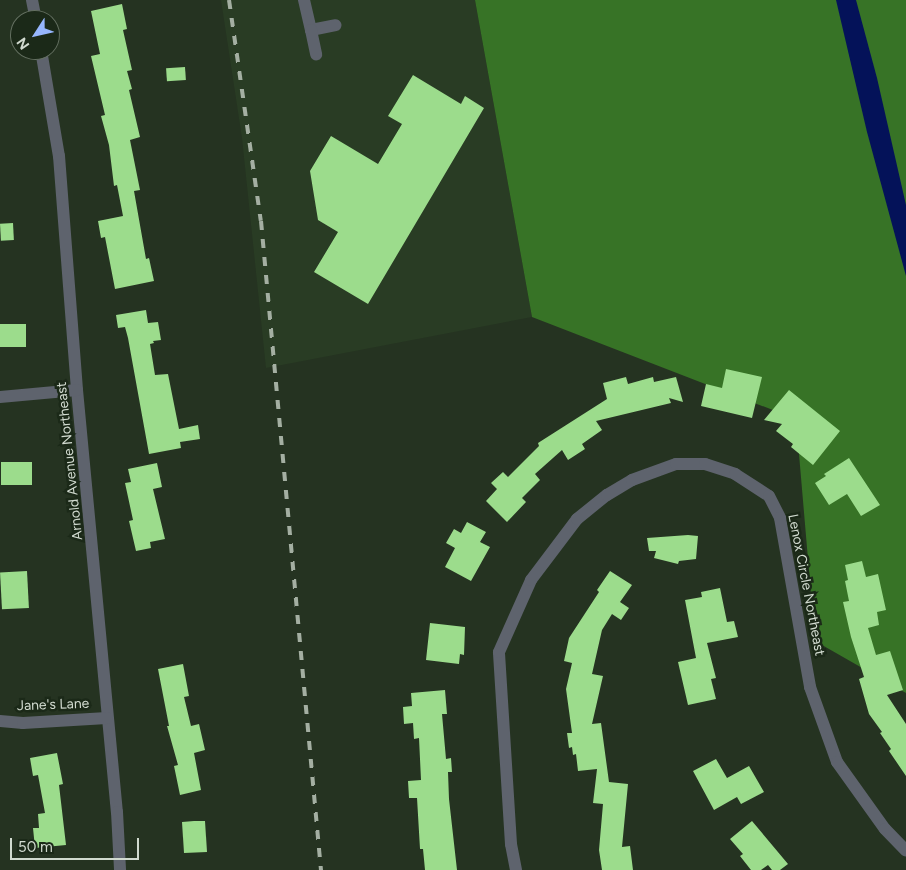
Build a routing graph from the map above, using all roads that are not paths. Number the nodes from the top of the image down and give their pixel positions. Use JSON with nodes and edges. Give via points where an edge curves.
{"nodes":[{"id":1,"x":304,"y":0,"type":"edge"},
{"id":2,"x":336,"y":25,"type":"dead end"},
{"id":3,"x":311,"y":30,"type":"junction"},
{"id":4,"x":316,"y":54,"type":"dead end"},
{"id":5,"x":43,"y":60,"type":"edge"},
{"id":6,"x":77,"y":390,"type":"junction"},
{"id":7,"x":0,"y":397,"type":"edge"},
{"id":8,"x":107,"y":718,"type":"junction"},
{"id":9,"x":0,"y":721,"type":"edge"},
{"id":10,"x":906,"y":850,"type":"edge"},
{"id":11,"x":120,"y":870,"type":"edge"},
{"id":12,"x":516,"y":870,"type":"edge"}],
"edges":[{"from":1,"to":3,"type":"street"},
{"from":2,"to":3,"type":"street"},
{"from":3,"to":4,"type":"street"},
{"from":5,"to":6,"type":"street","name":"Arnold Avenue Northeast","via":[[59,156]]},
{"from":6,"to":7,"type":"street"},
{"from":6,"to":8,"type":"street","name":"Arnold Avenue Northeast","via":[[90,500]]},
{"from":8,"to":9,"type":"street","name":"Jane's Lane"},
{"from":8,"to":11,"type":"street","name":"Arnold Avenue Northeast"},
{"from":10,"to":12,"type":"street","name":"Lenox Circle Northeast","via":[[885,829],[837,762],[810,687],[780,518],[768,496],[735,474],[704,464],[676,464],[632,480],[577,519],[531,580],[499,652],[511,844]]}]}
